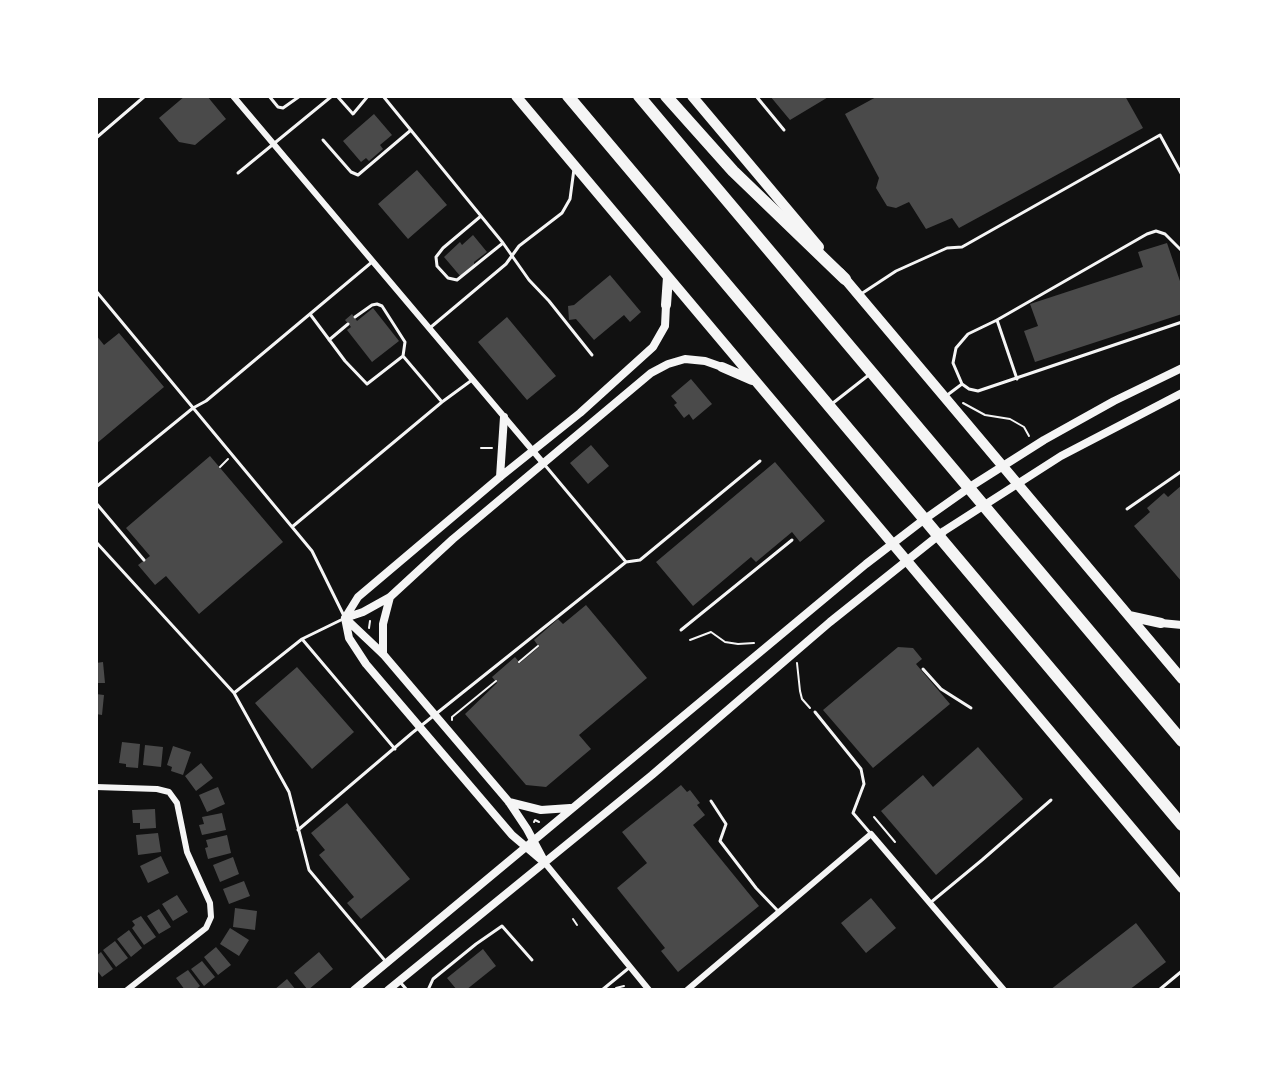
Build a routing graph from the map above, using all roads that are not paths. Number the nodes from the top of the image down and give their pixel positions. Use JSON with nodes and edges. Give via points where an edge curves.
{"nodes":[{"id":1,"x":145,"y":96,"type":"edge"},
{"id":2,"x":233,"y":96,"type":"edge"},
{"id":3,"x":269,"y":96,"type":"edge"},
{"id":4,"x":300,"y":96,"type":"edge"},
{"id":5,"x":332,"y":96,"type":"edge"},
{"id":6,"x":337,"y":96,"type":"edge"},
{"id":7,"x":368,"y":96,"type":"edge"},
{"id":8,"x":383,"y":96,"type":"edge"},
{"id":9,"x":516,"y":96,"type":"edge"},
{"id":10,"x":568,"y":96,"type":"edge"},
{"id":11,"x":639,"y":96,"type":"edge"},
{"id":12,"x":666,"y":96,"type":"edge"},
{"id":13,"x":692,"y":96,"type":"edge"},
{"id":14,"x":756,"y":96,"type":"edge"},
{"id":15,"x":411,"y":130,"type":"junction"},
{"id":16,"x":784,"y":130,"type":"dead end"},
{"id":17,"x":96,"y":138,"type":"edge"},
{"id":18,"x":323,"y":140,"type":"dead end"},
{"id":19,"x":274,"y":145,"type":"junction"},
{"id":20,"x":574,"y":166,"type":"junction"},
{"id":21,"x":238,"y":173,"type":"dead end"},
{"id":22,"x":1182,"y":175,"type":"edge"},
{"id":23,"x":481,"y":216,"type":"junction"},
{"id":24,"x":503,"y":243,"type":"junction"},
{"id":25,"x":1182,"y":251,"type":"edge"},
{"id":26,"x":512,"y":256,"type":"junction"},
{"id":27,"x":372,"y":262,"type":"junction"},
{"id":28,"x":668,"y":277,"type":"junction"},
{"id":29,"x":845,"y":279,"type":"junction"},
{"id":30,"x":96,"y":291,"type":"edge"},
{"id":31,"x":859,"y":295,"type":"junction"},
{"id":32,"x":666,"y":304,"type":"joint"},
{"id":33,"x":310,"y":314,"type":"junction"},
{"id":34,"x":355,"y":317,"type":"dead end"},
{"id":35,"x":997,"y":320,"type":"junction"},
{"id":36,"x":1182,"y":322,"type":"edge"},
{"id":37,"x":348,"y":324,"type":"dead end"},
{"id":38,"x":430,"y":329,"type":"junction"},
{"id":39,"x":329,"y":340,"type":"junction"},
{"id":40,"x":592,"y":355,"type":"dead end"},
{"id":41,"x":403,"y":356,"type":"junction"},
{"id":42,"x":722,"y":367,"type":"joint"},
{"id":43,"x":1182,"y":368,"type":"edge"},
{"id":44,"x":872,"y":373,"type":"junction"},
{"id":45,"x":472,"y":379,"type":"junction"},
{"id":46,"x":1017,"y":379,"type":"junction"},
{"id":47,"x":755,"y":381,"type":"junction"},
{"id":48,"x":962,"y":384,"type":"junction"},
{"id":49,"x":1182,"y":393,"type":"edge"},
{"id":50,"x":944,"y":397,"type":"junction"},
{"id":51,"x":442,"y":402,"type":"junction"},
{"id":52,"x":829,"y":406,"type":"junction"},
{"id":53,"x":192,"y":408,"type":"junction"},
{"id":54,"x":504,"y":417,"type":"junction"},
{"id":55,"x":533,"y":451,"type":"junction"},
{"id":56,"x":760,"y":461,"type":"dead end"},
{"id":57,"x":544,"y":464,"type":"junction"},
{"id":58,"x":1182,"y":471,"type":"edge"},
{"id":59,"x":500,"y":477,"type":"junction"},
{"id":60,"x":96,"y":487,"type":"edge"},
{"id":61,"x":96,"y":504,"type":"edge"},
{"id":62,"x":1127,"y":509,"type":"dead end"},
{"id":63,"x":292,"y":527,"type":"junction"},
{"id":64,"x":792,"y":540,"type":"dead end"},
{"id":65,"x":96,"y":542,"type":"edge"},
{"id":66,"x":144,"y":560,"type":"dead end"},
{"id":67,"x":626,"y":562,"type":"junction"},
{"id":68,"x":390,"y":597,"type":"junction"},
{"id":69,"x":1129,"y":616,"type":"junction"},
{"id":70,"x":345,"y":618,"type":"junction"},
{"id":71,"x":1161,"y":623,"type":"joint"},
{"id":72,"x":1182,"y":625,"type":"edge"},
{"id":73,"x":681,"y":630,"type":"dead end"},
{"id":74,"x":302,"y":639,"type":"junction"},
{"id":75,"x":383,"y":654,"type":"junction"},
{"id":76,"x":923,"y":669,"type":"dead end"},
{"id":77,"x":1182,"y":679,"type":"edge"},
{"id":78,"x":234,"y":693,"type":"junction"},
{"id":79,"x":971,"y":708,"type":"dead end"},
{"id":80,"x":814,"y":712,"type":"road end"},
{"id":81,"x":436,"y":716,"type":"junction"},
{"id":82,"x":419,"y":728,"type":"junction"},
{"id":83,"x":1182,"y":741,"type":"edge"},
{"id":84,"x":395,"y":748,"type":"junction"},
{"id":85,"x":96,"y":787,"type":"edge"},
{"id":86,"x":1051,"y":800,"type":"dead end"},
{"id":87,"x":711,"y":801,"type":"dead end"},
{"id":88,"x":509,"y":802,"type":"junction"},
{"id":89,"x":572,"y":808,"type":"junction"},
{"id":90,"x":1182,"y":825,"type":"edge"},
{"id":91,"x":298,"y":830,"type":"junction"},
{"id":92,"x":871,"y":834,"type":"junction"},
{"id":93,"x":534,"y":841,"type":"junction"},
{"id":94,"x":526,"y":847,"type":"junction"},
{"id":95,"x":545,"y":862,"type":"junction"},
{"id":96,"x":1182,"y":888,"type":"edge"},
{"id":97,"x":930,"y":903,"type":"junction"},
{"id":98,"x":779,"y":913,"type":"junction"},
{"id":99,"x":532,"y":960,"type":"dead end"},
{"id":100,"x":387,"y":963,"type":"junction"},
{"id":101,"x":630,"y":967,"type":"junction"},
{"id":102,"x":1182,"y":971,"type":"edge"},
{"id":103,"x":399,"y":981,"type":"junction"},
{"id":104,"x":127,"y":990,"type":"edge"},
{"id":105,"x":354,"y":990,"type":"edge"},
{"id":106,"x":388,"y":990,"type":"edge"},
{"id":107,"x":407,"y":990,"type":"edge"},
{"id":108,"x":428,"y":990,"type":"edge"},
{"id":109,"x":602,"y":990,"type":"edge"},
{"id":110,"x":649,"y":990,"type":"edge"},
{"id":111,"x":687,"y":990,"type":"edge"},
{"id":112,"x":1004,"y":990,"type":"edge"},
{"id":113,"x":1159,"y":990,"type":"edge"}],
"edges":[{"from":1,"to":17,"type":"lane"},
{"from":2,"to":19,"type":"street"},
{"from":3,"to":4,"type":"lane","via":[[281,108]]},
{"from":5,"to":19,"type":"lane"},
{"from":6,"to":7,"type":"lane","via":[[353,114]]},
{"from":8,"to":15,"type":"lane"},
{"from":9,"to":20,"type":"main road"},
{"from":10,"to":52,"type":"highway"},
{"from":11,"to":44,"type":"highway"},
{"from":12,"to":29,"type":"highway","via":[[733,171]]},
{"from":13,"to":29,"type":"main road"},
{"from":14,"to":16,"type":"lane"},
{"from":15,"to":18,"type":"lane","via":[[358,175],[348,170]]},
{"from":15,"to":23,"type":"lane"},
{"from":19,"to":21,"type":"lane"},
{"from":19,"to":27,"type":"street"},
{"from":20,"to":26,"type":"lane","via":[[565,209]]},
{"from":20,"to":28,"type":"main road"},
{"from":22,"to":31,"type":"lane","via":[[1160,135],[962,247],[947,248],[896,271]]},
{"from":23,"to":24,"type":"lane"},
{"from":23,"to":24,"type":"lane","via":[[443,249],[436,258],[437,266],[448,278],[457,280]]},
{"from":24,"to":26,"type":"lane"},
{"from":25,"to":35,"type":"lane","via":[[1165,234],[1151,232]]},
{"from":26,"to":38,"type":"lane"},
{"from":26,"to":40,"type":"lane"},
{"from":27,"to":33,"type":"lane"},
{"from":27,"to":38,"type":"street"},
{"from":28,"to":32,"type":"main road"},
{"from":28,"to":47,"type":"main road"},
{"from":29,"to":31,"type":"main road"},
{"from":30,"to":53,"type":"lane"},
{"from":31,"to":50,"type":"main road"},
{"from":32,"to":55,"type":"street","via":[[665,326],[652,347]]},
{"from":33,"to":39,"type":"lane"},
{"from":33,"to":53,"type":"lane","via":[[206,401]]},
{"from":34,"to":41,"type":"lane","via":[[372,305],[382,306],[405,342]]},
{"from":35,"to":46,"type":"lane"},
{"from":35,"to":48,"type":"lane","via":[[968,334],[956,348],[953,363]]},
{"from":36,"to":46,"type":"lane"},
{"from":37,"to":39,"type":"lane"},
{"from":38,"to":45,"type":"street"},
{"from":39,"to":41,"type":"lane","via":[[367,384]]},
{"from":41,"to":51,"type":"lane"},
{"from":42,"to":47,"type":"main road"},
{"from":42,"to":57,"type":"street","via":[[685,359],[659,368]]},
{"from":43,"to":89,"type":"street","via":[[1031,448],[949,501],[866,564]]},
{"from":44,"to":52,"type":"lane"},
{"from":44,"to":83,"type":"highway"},
{"from":45,"to":51,"type":"lane"},
{"from":45,"to":54,"type":"street"},
{"from":46,"to":48,"type":"lane","via":[[978,391]]},
{"from":47,"to":96,"type":"main road"},
{"from":48,"to":50,"type":"lane"},
{"from":49,"to":95,"type":"street","via":[[1046,465],[944,531]]},
{"from":50,"to":69,"type":"main road"},
{"from":51,"to":63,"type":"lane"},
{"from":52,"to":90,"type":"highway"},
{"from":53,"to":60,"type":"lane"},
{"from":53,"to":63,"type":"lane"},
{"from":54,"to":55,"type":"street"},
{"from":54,"to":59,"type":"street"},
{"from":55,"to":57,"type":"street"},
{"from":55,"to":59,"type":"street"},
{"from":56,"to":67,"type":"lane","via":[[640,560]]},
{"from":57,"to":67,"type":"lane"},
{"from":57,"to":68,"type":"street"},
{"from":58,"to":62,"type":"lane"},
{"from":59,"to":70,"type":"street","via":[[354,600]]},
{"from":61,"to":66,"type":"lane"},
{"from":63,"to":70,"type":"lane","via":[[312,551]]},
{"from":64,"to":73,"type":"lane"},
{"from":65,"to":78,"type":"lane"},
{"from":67,"to":81,"type":"lane"},
{"from":68,"to":70,"type":"street"},
{"from":68,"to":75,"type":"street","via":[[383,624]]},
{"from":69,"to":71,"type":"main road"},
{"from":69,"to":77,"type":"main road"},
{"from":70,"to":74,"type":"lane"},
{"from":70,"to":75,"type":"street"},
{"from":70,"to":82,"type":"street","via":[[349,638],[360,656]]},
{"from":71,"to":72,"type":"street"},
{"from":74,"to":78,"type":"lane"},
{"from":74,"to":84,"type":"lane"},
{"from":75,"to":81,"type":"street"},
{"from":76,"to":79,"type":"lane","via":[[941,689]]},
{"from":78,"to":91,"type":"lane","via":[[289,792]]},
{"from":80,"to":92,"type":"lane","via":[[861,769],[864,784],[853,813]]},
{"from":81,"to":82,"type":"lane"},
{"from":81,"to":88,"type":"street"},
{"from":82,"to":84,"type":"lane"},
{"from":82,"to":94,"type":"street","via":[[512,836]]},
{"from":84,"to":91,"type":"lane"},
{"from":85,"to":104,"type":"street","via":[[169,792],[177,803],[187,852],[210,903],[211,917],[206,928]]},
{"from":86,"to":97,"type":"lane"},
{"from":87,"to":98,"type":"lane","via":[[726,824],[720,841]]},
{"from":88,"to":89,"type":"street","via":[[541,810]]},
{"from":88,"to":93,"type":"street"},
{"from":89,"to":93,"type":"street"},
{"from":91,"to":100,"type":"lane","via":[[309,870]]},
{"from":92,"to":97,"type":"street"},
{"from":92,"to":98,"type":"street"},
{"from":93,"to":94,"type":"street"},
{"from":93,"to":95,"type":"street"},
{"from":94,"to":95,"type":"street"},
{"from":94,"to":100,"type":"street"},
{"from":95,"to":101,"type":"street"},
{"from":95,"to":103,"type":"street"},
{"from":97,"to":112,"type":"street"},
{"from":98,"to":111,"type":"street"},
{"from":99,"to":108,"type":"lane","via":[[502,926],[433,980]]},
{"from":100,"to":105,"type":"street"},
{"from":101,"to":109,"type":"lane"},
{"from":101,"to":110,"type":"street"},
{"from":102,"to":113,"type":"lane"},
{"from":103,"to":106,"type":"street"},
{"from":103,"to":107,"type":"lane"}]}
